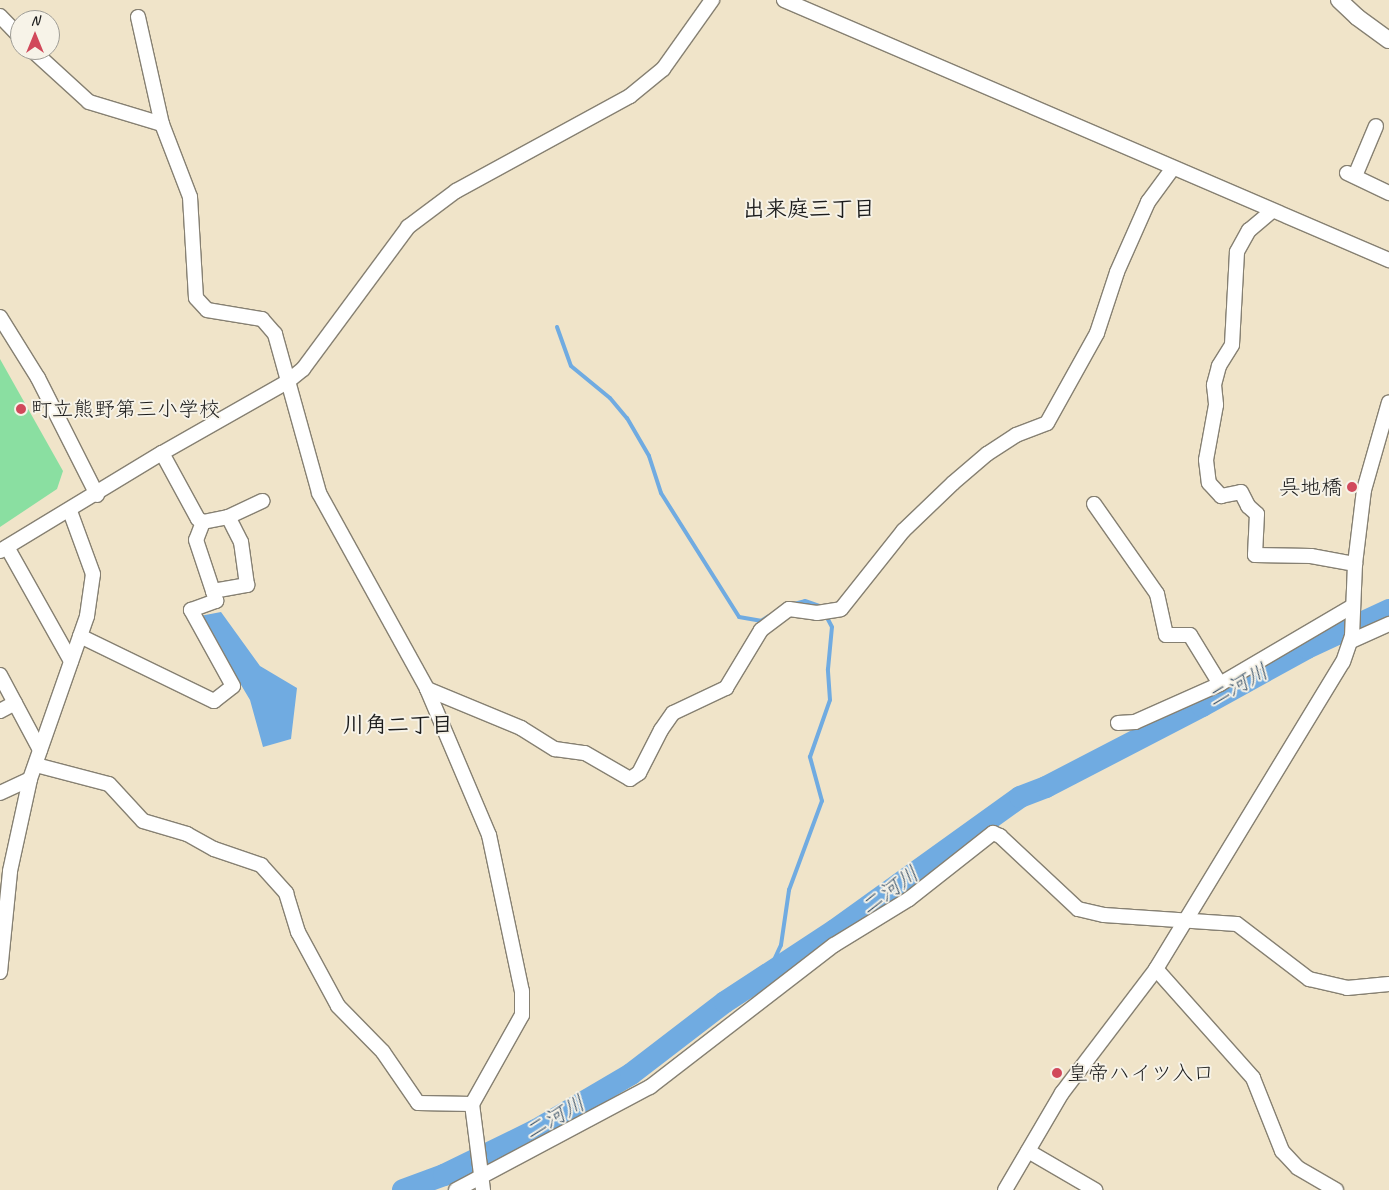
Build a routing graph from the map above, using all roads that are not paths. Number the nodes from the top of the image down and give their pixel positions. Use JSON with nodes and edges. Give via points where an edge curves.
{"nodes":[{"id":1,"x":712,"y":0,"type":"edge"},
{"id":2,"x":784,"y":0,"type":"edge"},
{"id":3,"x":1339,"y":0,"type":"edge"},
{"id":4,"x":0,"y":16,"type":"edge"},
{"id":5,"x":138,"y":17,"type":"dead end"},
{"id":6,"x":10,"y":26,"type":"edge"},
{"id":7,"x":1389,"y":40,"type":"edge"},
{"id":8,"x":43,"y":60,"type":"edge"},
{"id":9,"x":162,"y":124,"type":"junction"},
{"id":10,"x":1376,"y":126,"type":"dead end"},
{"id":11,"x":1173,"y":168,"type":"junction"},
{"id":12,"x":1389,"y":193,"type":"edge"},
{"id":13,"x":1272,"y":211,"type":"junction"},
{"id":14,"x":1389,"y":260,"type":"edge"},
{"id":15,"x":0,"y":317,"type":"edge"},
{"id":16,"x":287,"y":382,"type":"junction"},
{"id":17,"x":1389,"y":402,"type":"edge"},
{"id":18,"x":162,"y":453,"type":"junction"},
{"id":19,"x":96,"y":495,"type":"junction"},
{"id":20,"x":262,"y":501,"type":"dead end"},
{"id":21,"x":1094,"y":504,"type":"dead end"},
{"id":22,"x":70,"y":511,"type":"junction"},
{"id":23,"x":228,"y":517,"type":"junction"},
{"id":24,"x":203,"y":522,"type":"junction"},
{"id":25,"x":4,"y":549,"type":"edge"},
{"id":26,"x":1354,"y":564,"type":"junction"},
{"id":27,"x":213,"y":591,"type":"junction"},
{"id":28,"x":1353,"y":609,"type":"junction"},
{"id":29,"x":1389,"y":624,"type":"edge"},
{"id":30,"x":80,"y":636,"type":"junction"},
{"id":31,"x":1352,"y":639,"type":"junction"},
{"id":32,"x":71,"y":661,"type":"junction"},
{"id":33,"x":0,"y":675,"type":"edge"},
{"id":34,"x":1220,"y":684,"type":"junction"},
{"id":35,"x":426,"y":689,"type":"junction"},
{"id":36,"x":15,"y":703,"type":"junction"},
{"id":37,"x":0,"y":711,"type":"edge"},
{"id":38,"x":1118,"y":723,"type":"dead end"},
{"id":39,"x":40,"y":750,"type":"junction"},
{"id":40,"x":36,"y":765,"type":"junction"},
{"id":41,"x":30,"y":779,"type":"junction"},
{"id":42,"x":0,"y":793,"type":"edge"},
{"id":43,"x":1184,"y":921,"type":"junction"},
{"id":44,"x":1156,"y":969,"type":"junction"},
{"id":45,"x":0,"y":972,"type":"edge"},
{"id":46,"x":1389,"y":984,"type":"edge"},
{"id":47,"x":472,"y":1104,"type":"junction"},
{"id":48,"x":1028,"y":1151,"type":"junction"},
{"id":49,"x":481,"y":1180,"type":"edge"},
{"id":50,"x":456,"y":1190,"type":"edge"},
{"id":51,"x":1005,"y":1190,"type":"edge"},
{"id":52,"x":1095,"y":1190,"type":"edge"},
{"id":53,"x":1336,"y":1190,"type":"edge"}],
"edges":[{"from":1,"to":16,"type":"street","via":[[663,70],[630,96],[456,191],[408,227],[303,369]]},
{"from":2,"to":11,"type":"street"},
{"from":3,"to":7,"type":"main road"},
{"from":4,"to":6,"type":"street"},
{"from":5,"to":9,"type":"street"},
{"from":8,"to":9,"type":"street","via":[[89,102]]},
{"from":9,"to":16,"type":"street","via":[[190,197],[196,298],[207,310],[262,319],[275,334]]},
{"from":10,"to":12,"type":"street","via":[[1350,174]]},
{"from":11,"to":13,"type":"street"},
{"from":11,"to":35,"type":"street","via":[[1148,202],[1117,272],[1097,333],[1047,422],[1016,435],[953,483],[903,531],[841,610],[816,613],[790,609],[761,630],[726,688],[673,713],[639,773],[630,779],[585,752],[555,749],[521,728]]},
{"from":13,"to":14,"type":"street"},
{"from":13,"to":26,"type":"street","via":[[1250,230],[1237,252],[1232,345],[1218,366],[1214,385],[1216,405],[1206,460],[1209,483],[1221,496],[1241,492],[1248,506],[1257,514],[1256,555],[1311,556]]},
{"from":15,"to":19,"type":"street","via":[[38,378]]},
{"from":16,"to":18,"type":"street"},
{"from":16,"to":35,"type":"street","via":[[319,494]]},
{"from":17,"to":26,"type":"street","via":[[1364,490]]},
{"from":18,"to":19,"type":"street"},
{"from":18,"to":24,"type":"street","via":[[198,520]]},
{"from":19,"to":22,"type":"street"},
{"from":20,"to":23,"type":"street"},
{"from":21,"to":34,"type":"street","via":[[1157,594],[1166,635],[1190,635]]},
{"from":22,"to":25,"type":"street"},
{"from":22,"to":30,"type":"street","via":[[93,574],[87,616]]},
{"from":23,"to":24,"type":"street"},
{"from":23,"to":27,"type":"street","via":[[240,542],[247,584]]},
{"from":24,"to":27,"type":"street","via":[[196,540]]},
{"from":25,"to":32,"type":"street"},
{"from":26,"to":28,"type":"street"},
{"from":27,"to":30,"type":"street","via":[[216,600],[191,610],[233,686],[214,701]]},
{"from":28,"to":31,"type":"street"},
{"from":28,"to":34,"type":"street"},
{"from":29,"to":31,"type":"street"},
{"from":30,"to":32,"type":"street"},
{"from":31,"to":43,"type":"street","via":[[1343,662]]},
{"from":32,"to":39,"type":"street"},
{"from":33,"to":36,"type":"street"},
{"from":34,"to":38,"type":"street","via":[[1135,722]]},
{"from":35,"to":47,"type":"street","via":[[489,835],[522,991],[522,1015]]},
{"from":36,"to":37,"type":"street"},
{"from":36,"to":39,"type":"street"},
{"from":39,"to":40,"type":"street"},
{"from":40,"to":41,"type":"street"},
{"from":40,"to":47,"type":"street","via":[[110,784],[142,821],[188,834],[214,850],[261,865],[286,893],[298,932],[334,999],[382,1052],[418,1103]]},
{"from":41,"to":42,"type":"street"},
{"from":41,"to":45,"type":"street","via":[[10,871]]},
{"from":43,"to":44,"type":"street"},
{"from":43,"to":46,"type":"street","via":[[1237,924],[1309,979],[1347,988]]},
{"from":43,"to":49,"type":"street","via":[[1104,915],[1078,909],[993,833],[909,899],[834,945],[650,1087]]},
{"from":44,"to":48,"type":"street","via":[[1062,1093]]},
{"from":44,"to":53,"type":"street","via":[[1253,1078],[1282,1151],[1298,1168]]},
{"from":47,"to":49,"type":"street"},
{"from":48,"to":51,"type":"street"},
{"from":48,"to":52,"type":"street"},
{"from":49,"to":50,"type":"street"}]}
